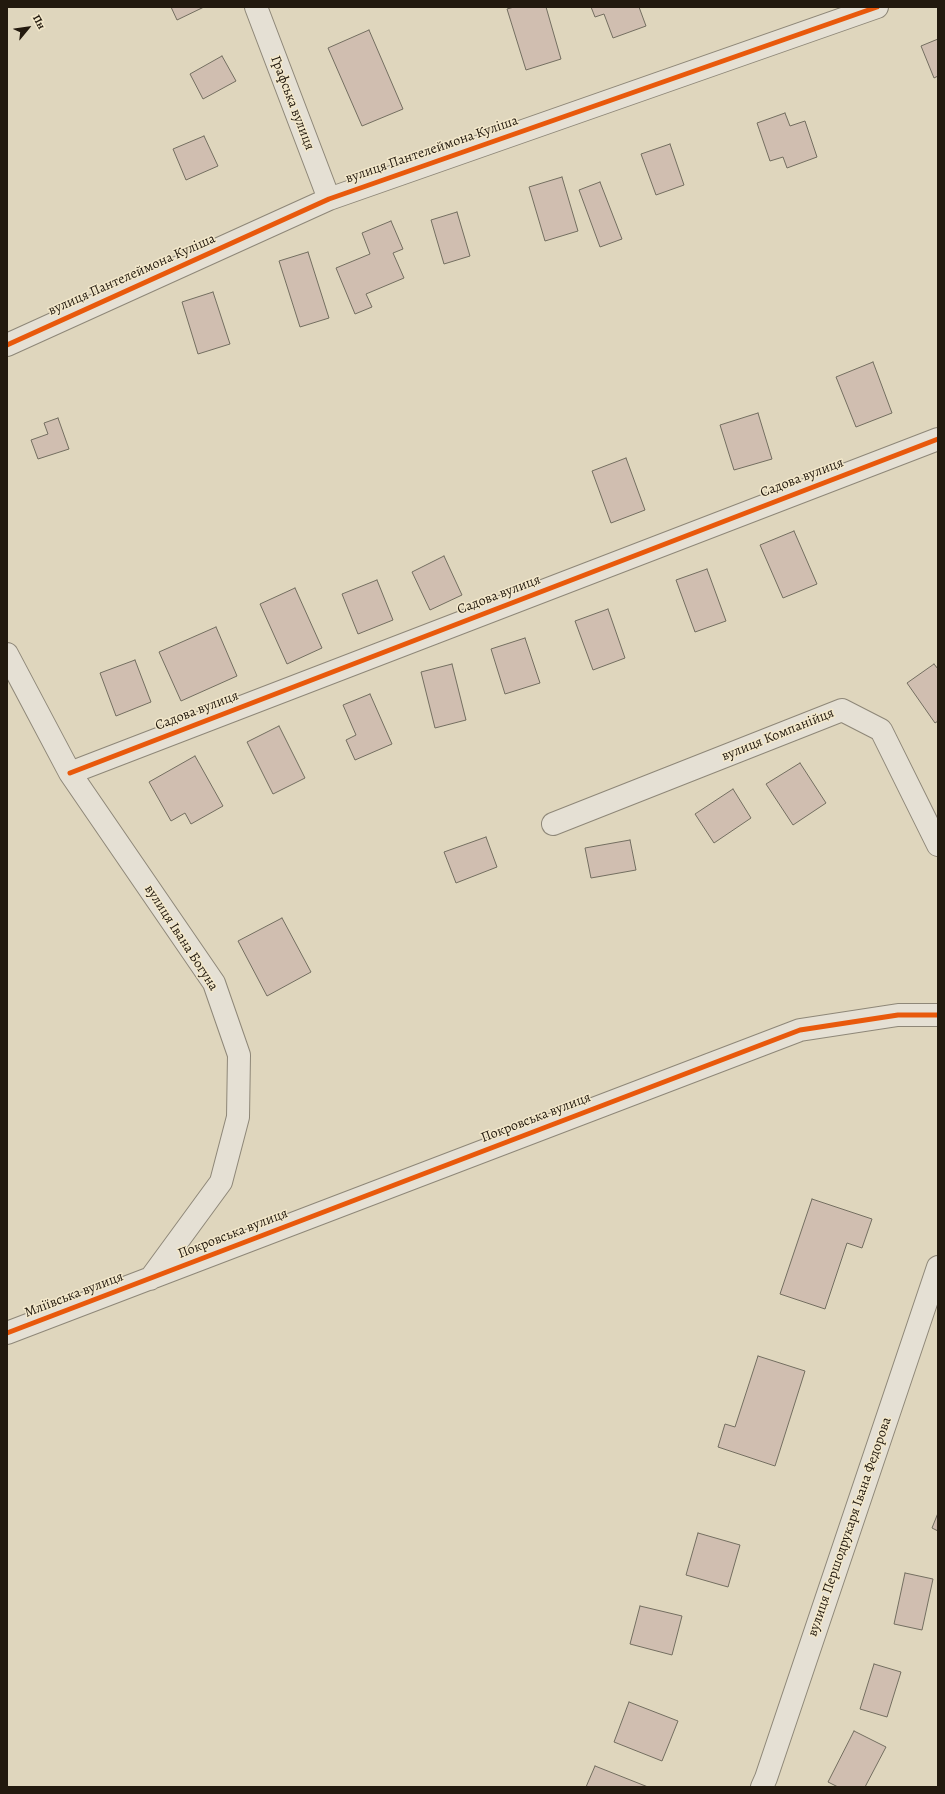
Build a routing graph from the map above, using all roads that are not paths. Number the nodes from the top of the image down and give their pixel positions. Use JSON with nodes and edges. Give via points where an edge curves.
{"nodes":[{"id":1,"x":256,"y":7,"type":"edge"},
{"id":2,"x":877,"y":7,"type":"edge"},
{"id":3,"x":329,"y":199,"type":"junction"},
{"id":4,"x":7,"y":345,"type":"edge"},
{"id":5,"x":938,"y":439,"type":"edge"},
{"id":6,"x":7,"y":654,"type":"edge"},
{"id":7,"x":70,"y":773,"type":"junction"},
{"id":8,"x":553,"y":824,"type":"dead end"},
{"id":9,"x":938,"y":845,"type":"edge"},
{"id":10,"x":938,"y":1015,"type":"edge"},
{"id":11,"x":938,"y":1267,"type":"edge"},
{"id":12,"x":150,"y":1279,"type":"junction"},
{"id":13,"x":7,"y":1333,"type":"edge"},
{"id":14,"x":762,"y":1787,"type":"edge"}],
"edges":[{"from":1,"to":3,"type":"street","name":"Графська вулиця"},
{"from":2,"to":3,"type":"street","name":"вулиця Пантелеймона Куліша"},
{"from":3,"to":4,"type":"street","name":"вулиця Пантелеймона Куліша"},
{"from":5,"to":7,"type":"street","name":"Садова вулиця"},
{"from":6,"to":7,"type":"street","name":"вулиця Івана Богуна"},
{"from":7,"to":12,"type":"street","name":"вулиця Івана Богуна","via":[[214,983],[239,1055],[238,1116],[220,1182]]},
{"from":8,"to":9,"type":"street","name":"вулиця Компанійця","via":[[842,710],[881,730]]},
{"from":10,"to":12,"type":"street","name":"Покровська вулиця","via":[[898,1015],[800,1030]]},
{"from":11,"to":14,"type":"street","name":"вулиця Першодрукаря Івана Федорова"},
{"from":12,"to":13,"type":"street","name":"Мліївська вулиця"}]}
